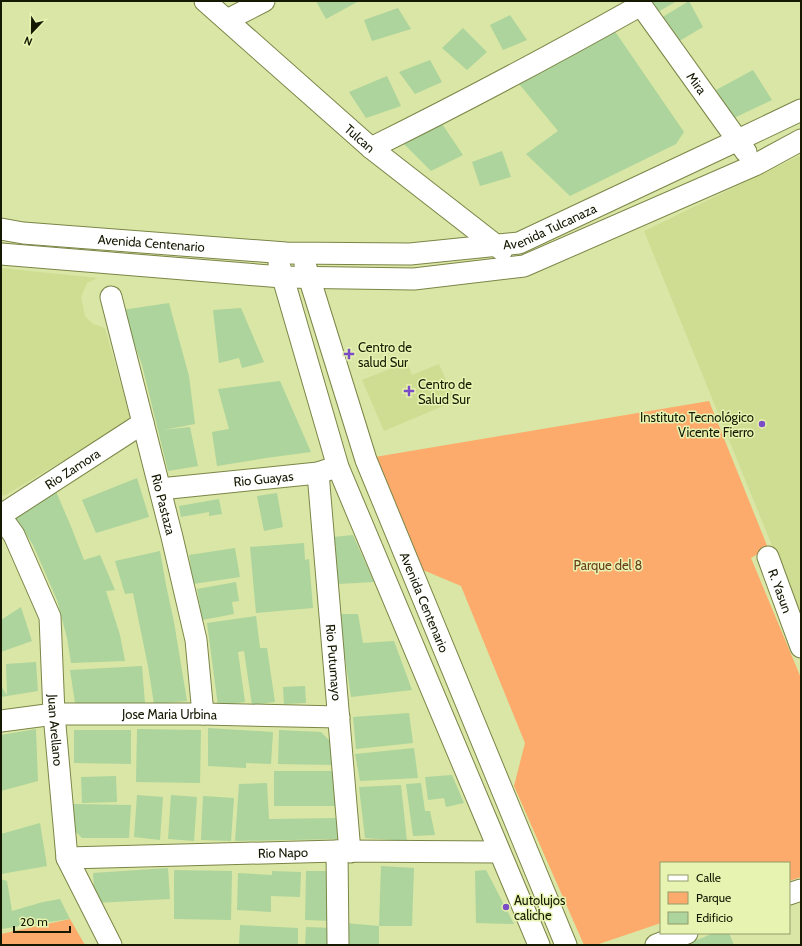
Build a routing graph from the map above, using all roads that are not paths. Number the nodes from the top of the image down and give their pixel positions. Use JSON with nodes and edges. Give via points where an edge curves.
{"nodes":[{"id":1,"x":205,"y":1,"type":"edge"},
{"id":2,"x":264,"y":1,"type":"edge"},
{"id":3,"x":640,"y":3,"type":"edge"},
{"id":4,"x":227,"y":20,"type":"junction"},
{"id":5,"x":801,"y":110,"type":"edge"},
{"id":6,"x":738,"y":140,"type":"junction"},
{"id":7,"x":801,"y":140,"type":"edge"},
{"id":8,"x":371,"y":148,"type":"junction"},
{"id":9,"x":755,"y":165,"type":"junction"},
{"id":10,"x":1,"y":229,"type":"edge"},
{"id":11,"x":497,"y":246,"type":"junction"},
{"id":12,"x":276,"y":252,"type":"junction"},
{"id":13,"x":302,"y":253,"type":"junction"},
{"id":14,"x":1,"y":254,"type":"edge"},
{"id":15,"x":524,"y":266,"type":"junction"},
{"id":16,"x":282,"y":277,"type":"junction"},
{"id":17,"x":308,"y":278,"type":"junction"},
{"id":18,"x":111,"y":297,"type":"dead end"},
{"id":19,"x":143,"y":423,"type":"junction"},
{"id":20,"x":366,"y":460,"type":"junction"},
{"id":21,"x":338,"y":467,"type":"junction"},
{"id":22,"x":318,"y":473,"type":"junction"},
{"id":23,"x":160,"y":489,"type":"junction"},
{"id":24,"x":1,"y":516,"type":"edge"},
{"id":25,"x":768,"y":557,"type":"dead end"},
{"id":26,"x":801,"y":647,"type":"edge"},
{"id":27,"x":54,"y":714,"type":"junction"},
{"id":28,"x":203,"y":714,"type":"junction"},
{"id":29,"x":339,"y":717,"type":"junction"},
{"id":30,"x":1,"y":721,"type":"edge"},
{"id":31,"x":344,"y":852,"type":"junction"},
{"id":32,"x":499,"y":852,"type":"junction"},
{"id":33,"x":68,"y":858,"type":"junction"},
{"id":34,"x":801,"y":890,"type":"edge"},
{"id":35,"x":790,"y":894,"type":"edge"},
{"id":36,"x":684,"y":934,"type":"edge"},
{"id":37,"x":111,"y":945,"type":"edge"},
{"id":38,"x":338,"y":945,"type":"edge"},
{"id":39,"x":538,"y":945,"type":"edge"},
{"id":40,"x":566,"y":945,"type":"edge"},
{"id":41,"x":656,"y":945,"type":"edge"}],
"edges":[{"from":1,"to":4,"type":"street","name":"Tulcan"},
{"from":2,"to":4,"type":"street"},
{"from":3,"to":6,"type":"street","name":"Mira"},
{"from":3,"to":8,"type":"street","via":[[578,41]]},
{"from":4,"to":8,"type":"street","name":"Tulcan"},
{"from":5,"to":6,"type":"street","name":"Avenida Tulcanaza"},
{"from":6,"to":9,"type":"street","name":"Mira"},
{"from":6,"to":11,"type":"street","name":"Avenida Tulcanaza","via":[[519,244]]},
{"from":7,"to":9,"type":"street","name":"Avenida Tulcanaza"},
{"from":8,"to":11,"type":"street","name":"Tulcan"},
{"from":9,"to":15,"type":"street","name":"Avenida Tulcanaza"},
{"from":10,"to":12,"type":"street","name":"Avenida Centenario","via":[[23,233]]},
{"from":11,"to":13,"type":"street","name":"Avenida Tulcanaza","via":[[410,254]]},
{"from":11,"to":15,"type":"street","name":"Tulcan"},
{"from":12,"to":13,"type":"street","name":"Avenida Tulcanaza"},
{"from":12,"to":16,"type":"street"},
{"from":13,"to":17,"type":"street","name":"Avenida Centenario"},
{"from":14,"to":16,"type":"street","name":"Avenida Centenario"},
{"from":15,"to":17,"type":"street","name":"Avenida Tulcanaza","via":[[414,279]]},
{"from":16,"to":17,"type":"street","name":"Avenida Tulcanaza"},
{"from":16,"to":21,"type":"street"},
{"from":17,"to":20,"type":"street","name":"Avenida Centenario"},
{"from":18,"to":19,"type":"street","name":"Rio Pastaza"},
{"from":19,"to":23,"type":"street","name":"Rio Pastaza"},
{"from":19,"to":24,"type":"street","name":"Rio Zamora"},
{"from":20,"to":21,"type":"street","name":"Rio Guayas"},
{"from":20,"to":40,"type":"street","name":"Avenida Centenario"},
{"from":21,"to":22,"type":"street","name":"Rio Guayas"},
{"from":21,"to":32,"type":"street"},
{"from":22,"to":23,"type":"street","name":"Rio Guayas"},
{"from":22,"to":29,"type":"street","name":"Rio Putumayo"},
{"from":23,"to":28,"type":"street","name":"Rio Pastaza","via":[[196,640]]},
{"from":24,"to":27,"type":"street","name":"Juan Arellano","via":[[14,535],[50,617]]},
{"from":25,"to":26,"type":"street","name":"R. Yasun"},
{"from":27,"to":28,"type":"street","name":"Jose Maria Urbina"},
{"from":27,"to":30,"type":"street","name":"Jose Maria Urbina"},
{"from":27,"to":33,"type":"street","name":"Juan Arellano"},
{"from":28,"to":29,"type":"street","name":"Jose Maria Urbina"},
{"from":29,"to":31,"type":"street","name":"Rio Putumayo"},
{"from":31,"to":32,"type":"street","name":"Rio Napo"},
{"from":31,"to":33,"type":"street","name":"Rio Napo"},
{"from":31,"to":38,"type":"street","name":"Rio Putumayo"},
{"from":32,"to":39,"type":"street"},
{"from":33,"to":37,"type":"street","name":"Juan Arellano"},
{"from":34,"to":35,"type":"street"},
{"from":36,"to":41,"type":"street"}]}
